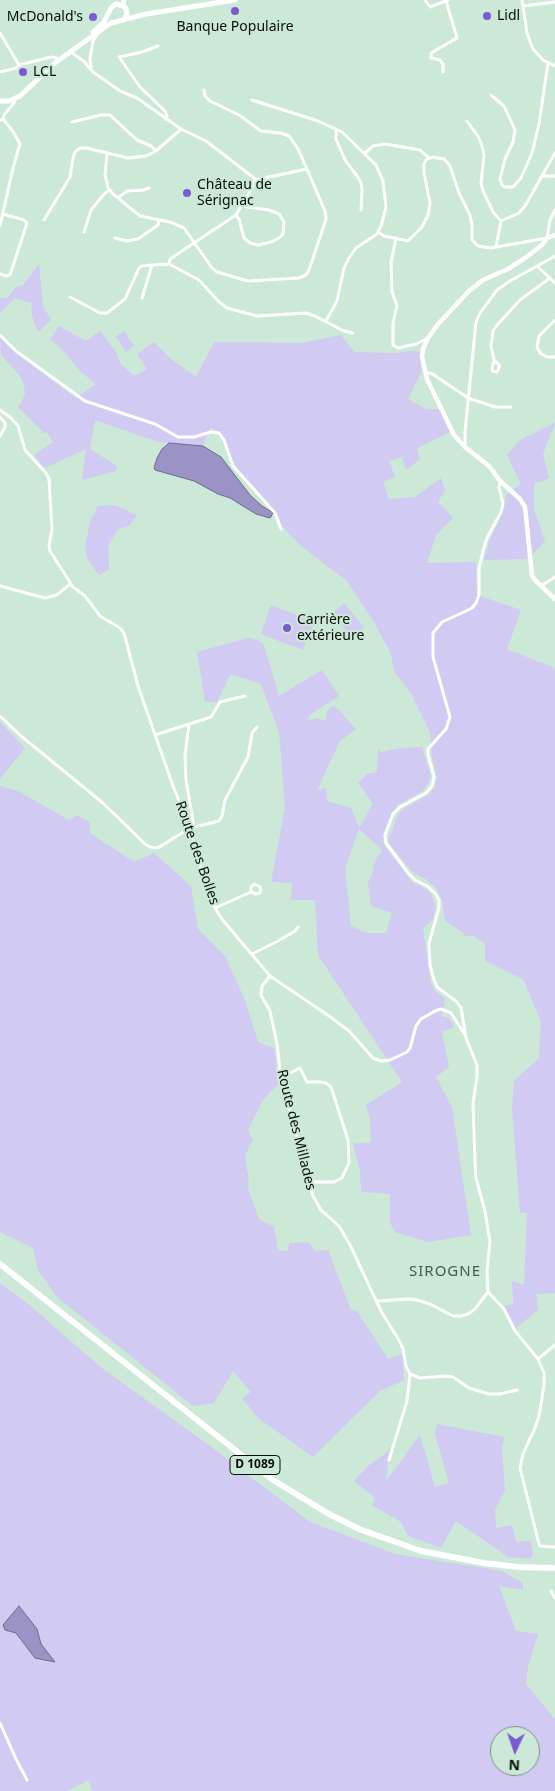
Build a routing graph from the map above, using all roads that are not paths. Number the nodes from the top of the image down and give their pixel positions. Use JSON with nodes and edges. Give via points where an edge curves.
{"nodes":[{"id":1,"x":235,"y":0,"type":"edge"},
{"id":2,"x":425,"y":0,"type":"edge"},
{"id":3,"x":447,"y":0,"type":"edge"},
{"id":4,"x":117,"y":2,"type":"edge"},
{"id":5,"x":215,"y":2,"type":"edge"},
{"id":6,"x":555,"y":2,"type":"edge"},
{"id":7,"x":124,"y":3,"type":"edge"},
{"id":8,"x":523,"y":3,"type":"edge"},
{"id":9,"x":127,"y":11,"type":"junction"},
{"id":10,"x":109,"y":13,"type":"junction"},
{"id":11,"x":146,"y":14,"type":"junction"},
{"id":12,"x":120,"y":21,"type":"junction"},
{"id":13,"x":100,"y":31,"type":"junction"},
{"id":14,"x":0,"y":34,"type":"edge"},
{"id":15,"x":158,"y":46,"type":"dead end"},
{"id":16,"x":71,"y":52,"type":"junction"},
{"id":17,"x":58,"y":59,"type":"junction"},
{"id":18,"x":90,"y":59,"type":"junction"},
{"id":19,"x":85,"y":63,"type":"junction"},
{"id":20,"x":548,"y":63,"type":"junction"},
{"id":21,"x":19,"y":65,"type":"junction"},
{"id":22,"x":555,"y":66,"type":"edge"},
{"id":23,"x":0,"y":72,"type":"edge"},
{"id":24,"x":96,"y":72,"type":"junction"},
{"id":25,"x":443,"y":72,"type":"dead end"},
{"id":26,"x":204,"y":90,"type":"dead end"},
{"id":27,"x":491,"y":95,"type":"dead end"},
{"id":28,"x":14,"y":100,"type":"junction"},
{"id":29,"x":252,"y":100,"type":"dead end"},
{"id":30,"x":0,"y":101,"type":"edge"},
{"id":31,"x":2,"y":120,"type":"edge"},
{"id":32,"x":165,"y":120,"type":"junction"},
{"id":33,"x":467,"y":121,"type":"dead end"},
{"id":34,"x":72,"y":122,"type":"dead end"},
{"id":35,"x":336,"y":129,"type":"junction"},
{"id":36,"x":181,"y":130,"type":"junction"},
{"id":37,"x":156,"y":151,"type":"junction"},
{"id":38,"x":107,"y":153,"type":"junction"},
{"id":39,"x":365,"y":153,"type":"junction"},
{"id":40,"x":555,"y":154,"type":"edge"},
{"id":41,"x":429,"y":158,"type":"junction"},
{"id":42,"x":307,"y":169,"type":"junction"},
{"id":43,"x":543,"y":176,"type":"junction"},
{"id":44,"x":555,"y":176,"type":"edge"},
{"id":45,"x":255,"y":180,"type":"junction"},
{"id":46,"x":149,"y":188,"type":"dead end"},
{"id":47,"x":110,"y":190,"type":"junction"},
{"id":48,"x":118,"y":198,"type":"junction"},
{"id":49,"x":243,"y":205,"type":"junction"},
{"id":50,"x":361,"y":210,"type":"dead end"},
{"id":51,"x":555,"y":210,"type":"edge"},
{"id":52,"x":3,"y":214,"type":"junction"},
{"id":53,"x":236,"y":215,"type":"junction"},
{"id":54,"x":44,"y":220,"type":"dead end"},
{"id":55,"x":159,"y":220,"type":"junction"},
{"id":56,"x":501,"y":221,"type":"junction"},
{"id":57,"x":0,"y":226,"type":"edge"},
{"id":58,"x":84,"y":232,"type":"dead end"},
{"id":59,"x":378,"y":233,"type":"junction"},
{"id":60,"x":555,"y":235,"type":"edge"},
{"id":61,"x":116,"y":238,"type":"dead end"},
{"id":62,"x":396,"y":238,"type":"junction"},
{"id":63,"x":547,"y":238,"type":"junction"},
{"id":64,"x":195,"y":243,"type":"junction"},
{"id":65,"x":496,"y":247,"type":"junction"},
{"id":66,"x":555,"y":256,"type":"edge"},
{"id":67,"x":169,"y":264,"type":"junction"},
{"id":68,"x":152,"y":266,"type":"junction"},
{"id":69,"x":536,"y":266,"type":"junction"},
{"id":70,"x":0,"y":274,"type":"edge"},
{"id":71,"x":550,"y":278,"type":"junction"},
{"id":72,"x":555,"y":283,"type":"edge"},
{"id":73,"x":70,"y":297,"type":"dead end"},
{"id":74,"x":142,"y":298,"type":"dead end"},
{"id":75,"x":555,"y":320,"type":"edge"},
{"id":76,"x":326,"y":321,"type":"junction"},
{"id":77,"x":353,"y":333,"type":"dead end"},
{"id":78,"x":0,"y":335,"type":"edge"},
{"id":79,"x":428,"y":338,"type":"junction"},
{"id":80,"x":555,"y":356,"type":"edge"},
{"id":81,"x":494,"y":360,"type":"dead end"},
{"id":82,"x":425,"y":373,"type":"junction"},
{"id":83,"x":468,"y":398,"type":"junction"},
{"id":84,"x":511,"y":407,"type":"dead end"},
{"id":85,"x":0,"y":410,"type":"edge"},
{"id":86,"x":0,"y":417,"type":"edge"},
{"id":87,"x":465,"y":432,"type":"junction"},
{"id":88,"x":0,"y":436,"type":"edge"},
{"id":89,"x":458,"y":440,"type":"junction"},
{"id":90,"x":465,"y":447,"type":"junction"},
{"id":91,"x":500,"y":481,"type":"junction"},
{"id":92,"x":281,"y":529,"type":"dead end"},
{"id":93,"x":555,"y":577,"type":"edge"},
{"id":94,"x":70,"y":584,"type":"junction"},
{"id":95,"x":0,"y":586,"type":"edge"},
{"id":96,"x":541,"y":586,"type":"junction"},
{"id":97,"x":555,"y":599,"type":"edge"},
{"id":98,"x":245,"y":696,"type":"dead end"},
{"id":99,"x":0,"y":716,"type":"edge"},
{"id":100,"x":189,"y":724,"type":"junction"},
{"id":101,"x":257,"y":728,"type":"dead end"},
{"id":102,"x":154,"y":735,"type":"junction"},
{"id":103,"x":192,"y":828,"type":"junction"},
{"id":104,"x":251,"y":892,"type":"dead end"},
{"id":105,"x":215,"y":908,"type":"junction"},
{"id":106,"x":298,"y":927,"type":"dead end"},
{"id":107,"x":252,"y":954,"type":"junction"},
{"id":108,"x":270,"y":976,"type":"junction"},
{"id":109,"x":466,"y":1036,"type":"junction"},
{"id":110,"x":281,"y":1078,"type":"junction"},
{"id":111,"x":309,"y":1182,"type":"junction"},
{"id":112,"x":0,"y":1264,"type":"edge"},
{"id":113,"x":488,"y":1292,"type":"junction"},
{"id":114,"x":377,"y":1301,"type":"junction"},
{"id":115,"x":555,"y":1345,"type":"edge"},
{"id":116,"x":538,"y":1359,"type":"junction"},
{"id":117,"x":410,"y":1374,"type":"junction"},
{"id":118,"x":517,"y":1390,"type":"dead end"},
{"id":119,"x":390,"y":1460,"type":"dead end"},
{"id":120,"x":555,"y":1547,"type":"edge"},
{"id":121,"x":555,"y":1568,"type":"edge"},
{"id":122,"x":551,"y":1591,"type":"dead end"},
{"id":123,"x":555,"y":1598,"type":"edge"},
{"id":124,"x":0,"y":1723,"type":"edge"},
{"id":125,"x":27,"y":1780,"type":"dead end"}],
"edges":[{"from":1,"to":5,"type":"main road"},
{"from":2,"to":3,"type":"street","via":[[430,7]]},
{"from":3,"to":25,"type":"street","via":[[457,38],[432,52],[431,58],[444,64]]},
{"from":4,"to":7,"type":"main road"},
{"from":4,"to":10,"type":"main road"},
{"from":5,"to":11,"type":"main road"},
{"from":6,"to":8,"type":"street"},
{"from":7,"to":9,"type":"main road"},
{"from":8,"to":20,"type":"street","via":[[530,42],[537,55]]},
{"from":9,"to":11,"type":"main road"},
{"from":9,"to":12,"type":"main road"},
{"from":10,"to":12,"type":"main road","via":[[112,20]]},
{"from":10,"to":17,"type":"main road","via":[[96,29]]},
{"from":11,"to":12,"type":"main road"},
{"from":12,"to":13,"type":"main road"},
{"from":13,"to":16,"type":"main road"},
{"from":13,"to":18,"type":"street","via":[[93,40]]},
{"from":14,"to":21,"type":"street"},
{"from":15,"to":32,"type":"street","via":[[119,57],[140,86],[165,111]]},
{"from":16,"to":17,"type":"main road"},
{"from":16,"to":19,"type":"street"},
{"from":17,"to":21,"type":"street","via":[[48,58]]},
{"from":17,"to":28,"type":"main road"},
{"from":18,"to":19,"type":"street"},
{"from":18,"to":24,"type":"street","via":[[90,65]]},
{"from":19,"to":24,"type":"street"},
{"from":20,"to":22,"type":"street"},
{"from":20,"to":27,"type":"street","via":[[532,153],[521,178],[513,187],[505,187],[500,179],[514,142],[515,130],[504,106]]},
{"from":21,"to":23,"type":"street"},
{"from":24,"to":32,"type":"street"},
{"from":26,"to":42,"type":"street","via":[[210,101],[239,115],[261,131],[289,136]]},
{"from":28,"to":30,"type":"main road"},
{"from":28,"to":31,"type":"street"},
{"from":29,"to":35,"type":"street"},
{"from":31,"to":52,"type":"street","via":[[20,144]]},
{"from":32,"to":36,"type":"street"},
{"from":33,"to":56,"type":"street","via":[[482,146],[483,191]]},
{"from":34,"to":37,"type":"street","via":[[110,115],[137,140]]},
{"from":35,"to":39,"type":"street"},
{"from":35,"to":50,"type":"street","via":[[336,138],[345,160],[358,176],[362,190]]},
{"from":36,"to":37,"type":"street"},
{"from":36,"to":45,"type":"street","via":[[206,141]]},
{"from":37,"to":38,"type":"street","via":[[137,158]]},
{"from":38,"to":47,"type":"street","via":[[105,175]]},
{"from":38,"to":54,"type":"street","via":[[86,148],[75,152],[70,177]]},
{"from":39,"to":41,"type":"street","via":[[373,146],[385,144],[420,150]]},
{"from":39,"to":59,"type":"street","via":[[384,181],[385,212]]},
{"from":40,"to":43,"type":"street"},
{"from":41,"to":62,"type":"street","via":[[424,164],[430,203],[427,219],[410,240]]},
{"from":41,"to":65,"type":"street","via":[[444,159],[451,169],[470,214],[473,242],[484,248]]},
{"from":42,"to":45,"type":"street"},
{"from":42,"to":64,"type":"street","via":[[325,210],[326,220],[306,275],[248,281],[223,275],[212,268]]},
{"from":43,"to":44,"type":"street"},
{"from":43,"to":56,"type":"street","via":[[519,213]]},
{"from":45,"to":49,"type":"street"},
{"from":46,"to":48,"type":"street","via":[[127,191]]},
{"from":47,"to":48,"type":"street"},
{"from":47,"to":58,"type":"street","via":[[91,210]]},
{"from":48,"to":55,"type":"street","via":[[140,216]]},
{"from":49,"to":53,"type":"street"},
{"from":49,"to":53,"type":"street","via":[[279,214],[284,222],[283,234],[271,242],[250,243],[244,238]]},
{"from":51,"to":63,"type":"street"},
{"from":52,"to":57,"type":"street"},
{"from":52,"to":70,"type":"street","via":[[26,223],[10,275]]},
{"from":53,"to":64,"type":"street"},
{"from":55,"to":61,"type":"street","via":[[158,225],[138,239]]},
{"from":55,"to":64,"type":"street","via":[[179,224]]},
{"from":56,"to":65,"type":"street"},
{"from":59,"to":62,"type":"street"},
{"from":59,"to":76,"type":"street","via":[[356,248],[349,258],[337,301]]},
{"from":60,"to":63,"type":"street"},
{"from":62,"to":79,"type":"street","via":[[391,263],[392,292],[397,306],[393,345],[398,348]]},
{"from":63,"to":65,"type":"street"},
{"from":63,"to":79,"type":"street","via":[[525,258],[478,284]]},
{"from":64,"to":67,"type":"street"},
{"from":66,"to":69,"type":"street"},
{"from":67,"to":68,"type":"street"},
{"from":67,"to":76,"type":"street","via":[[199,280],[228,308],[257,316],[306,313]]},
{"from":68,"to":73,"type":"street","via":[[139,268],[125,299],[107,313],[100,313]]},
{"from":68,"to":74,"type":"street"},
{"from":69,"to":71,"type":"street"},
{"from":69,"to":83,"type":"street","via":[[497,290],[480,313],[476,322]]},
{"from":71,"to":72,"type":"street"},
{"from":71,"to":81,"type":"street","via":[[520,300],[497,325],[491,346]]},
{"from":75,"to":80,"type":"street","via":[[539,336],[537,347],[547,357]]},
{"from":76,"to":77,"type":"street"},
{"from":78,"to":92,"type":"street","via":[[16,351],[85,401],[155,424],[178,437],[219,432],[233,466],[275,513]]},
{"from":79,"to":82,"type":"street","via":[[423,349]]},
{"from":82,"to":83,"type":"street","via":[[431,373]]},
{"from":82,"to":89,"type":"street"},
{"from":83,"to":84,"type":"street","via":[[495,407]]},
{"from":83,"to":87,"type":"street"},
{"from":85,"to":94,"type":"street","via":[[18,426],[25,450],[49,479],[52,529],[49,546]]},
{"from":86,"to":88,"type":"street","via":[[5,423]]},
{"from":87,"to":89,"type":"street"},
{"from":87,"to":90,"type":"street"},
{"from":89,"to":90,"type":"street"},
{"from":90,"to":91,"type":"street","via":[[482,460]]},
{"from":91,"to":96,"type":"street","via":[[525,507],[532,575]]},
{"from":91,"to":109,"type":"street","via":[[501,512],[483,551],[476,603],[442,622],[433,633],[432,657],[450,717],[446,729],[428,749],[434,777],[432,786],[393,814],[385,835],[386,843],[409,874],[427,886],[439,900],[429,943],[430,965],[437,988],[461,1008]]},
{"from":93,"to":96,"type":"street"},
{"from":94,"to":95,"type":"street","via":[[57,595],[46,598]]},
{"from":94,"to":102,"type":"street","name":"Route des Bolles","via":[[85,596],[100,616],[124,632]]},
{"from":96,"to":97,"type":"street"},
{"from":98,"to":100,"type":"street","via":[[220,702],[211,717]]},
{"from":99,"to":103,"type":"street","via":[[150,847],[161,846]]},
{"from":100,"to":102,"type":"street"},
{"from":100,"to":103,"type":"street","via":[[185,756]]},
{"from":101,"to":103,"type":"street","via":[[252,733],[248,757],[225,800],[219,821]]},
{"from":102,"to":103,"type":"street","name":"Route des Bolles"},
{"from":103,"to":105,"type":"street","name":"Route des Bolles","via":[[209,897]]},
{"from":104,"to":105,"type":"street"},
{"from":105,"to":107,"type":"street","name":"Route des Bolles"},
{"from":106,"to":107,"type":"street"},
{"from":107,"to":108,"type":"street","name":"Route des Bolles"},
{"from":108,"to":109,"type":"street","name":"Route des Bolles","via":[[349,1031],[373,1058],[390,1060],[406,1052],[416,1026],[435,1011],[451,1013]]},
{"from":108,"to":110,"type":"street","name":"Route des Millades","via":[[262,986],[261,995],[273,1023]]},
{"from":109,"to":113,"type":"street","via":[[478,1076],[473,1104],[475,1162],[490,1242]]},
{"from":110,"to":111,"type":"street","name":"Route des Millades"},
{"from":110,"to":111,"type":"street","via":[[300,1068],[307,1082],[331,1087],[348,1140],[349,1163],[338,1181]]},
{"from":111,"to":114,"type":"street","name":"Route des Millades","via":[[317,1204],[339,1226],[350,1245]]},
{"from":112,"to":121,"type":"highway","number":"D 1089","via":[[273,1480],[329,1514],[374,1535],[421,1551],[484,1563]]},
{"from":113,"to":114,"type":"street","via":[[475,1309],[461,1316],[453,1316],[417,1300]]},
{"from":113,"to":116,"type":"street","via":[[504,1309],[515,1331]]},
{"from":114,"to":117,"type":"street","name":"Route des Millades","via":[[400,1342]]},
{"from":115,"to":116,"type":"street"},
{"from":116,"to":120,"type":"street","via":[[544,1373],[544,1386],[535,1428],[520,1468],[540,1546]]},
{"from":117,"to":118,"type":"street","via":[[420,1378],[453,1377],[469,1388],[488,1394]]},
{"from":117,"to":119,"type":"street","via":[[407,1400]]},
{"from":122,"to":123,"type":"street"},
{"from":124,"to":125,"type":"street"}]}
